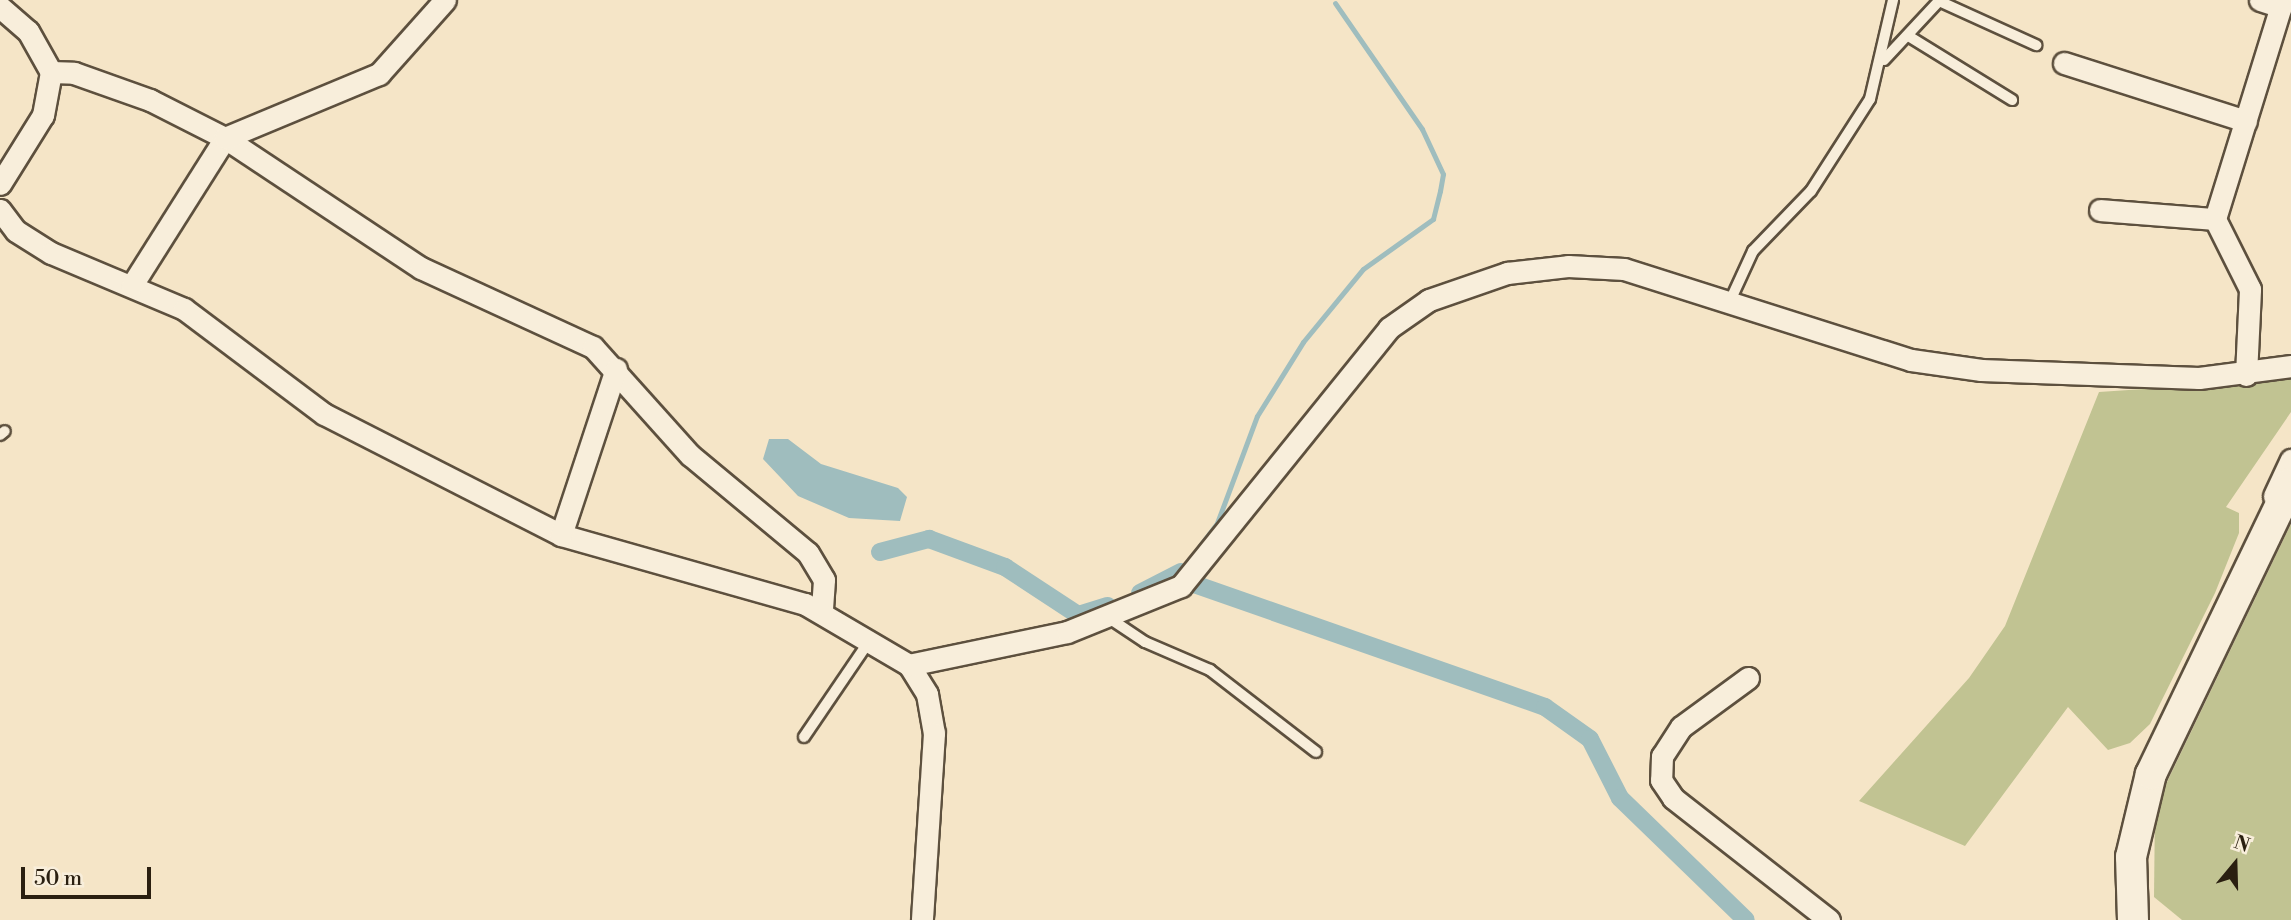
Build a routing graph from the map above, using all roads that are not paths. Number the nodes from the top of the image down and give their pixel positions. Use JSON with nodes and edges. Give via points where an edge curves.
{"nodes":[{"id":1,"x":446,"y":0,"type":"edge"},
{"id":2,"x":1893,"y":0,"type":"edge"},
{"id":3,"x":2260,"y":0,"type":"edge"},
{"id":4,"x":2282,"y":4,"type":"edge"},
{"id":5,"x":0,"y":6,"type":"edge"},
{"id":6,"x":1910,"y":37,"type":"junction"},
{"id":7,"x":2036,"y":45,"type":"dead end"},
{"id":8,"x":1882,"y":62,"type":"junction"},
{"id":9,"x":2064,"y":63,"type":"dead end"},
{"id":10,"x":51,"y":72,"type":"junction"},
{"id":11,"x":2012,"y":100,"type":"dead end"},
{"id":12,"x":2246,"y":121,"type":"junction"},
{"id":13,"x":225,"y":138,"type":"junction"},
{"id":14,"x":0,"y":184,"type":"edge"},
{"id":15,"x":0,"y":210,"type":"edge"},
{"id":16,"x":2100,"y":210,"type":"dead end"},
{"id":17,"x":2215,"y":219,"type":"junction"},
{"id":18,"x":132,"y":285,"type":"junction"},
{"id":19,"x":1730,"y":301,"type":"junction"},
{"id":20,"x":2291,"y":366,"type":"edge"},
{"id":21,"x":616,"y":369,"type":"junction"},
{"id":22,"x":2246,"y":374,"type":"junction"},
{"id":23,"x":2291,"y":460,"type":"edge"},
{"id":24,"x":2291,"y":482,"type":"edge"},
{"id":25,"x":2268,"y":530,"type":"junction"},
{"id":26,"x":561,"y":535,"type":"junction"},
{"id":27,"x":822,"y":612,"type":"junction"},
{"id":28,"x":1106,"y":616,"type":"junction"},
{"id":29,"x":870,"y":640,"type":"junction"},
{"id":30,"x":909,"y":665,"type":"junction"},
{"id":31,"x":1748,"y":678,"type":"dead end"},
{"id":32,"x":804,"y":737,"type":"dead end"},
{"id":33,"x":1316,"y":752,"type":"dead end"},
{"id":34,"x":922,"y":920,"type":"edge"},
{"id":35,"x":1829,"y":920,"type":"edge"},
{"id":36,"x":2133,"y":920,"type":"edge"}],
"edges":[{"from":1,"to":13,"type":"street","via":[[379,74]]},
{"from":2,"to":8,"type":"lane"},
{"from":3,"to":4,"type":"street"},
{"from":4,"to":12,"type":"street"},
{"from":5,"to":10,"type":"street","via":[[28,31]]},
{"from":6,"to":7,"type":"lane","via":[[1939,1]]},
{"from":6,"to":8,"type":"lane"},
{"from":6,"to":11,"type":"lane"},
{"from":8,"to":19,"type":"lane","via":[[1870,99],[1836,157],[1753,251]]},
{"from":9,"to":12,"type":"street"},
{"from":10,"to":13,"type":"street","via":[[74,73],[150,100]]},
{"from":10,"to":14,"type":"street","via":[[43,115]]},
{"from":12,"to":17,"type":"street"},
{"from":13,"to":18,"type":"street"},
{"from":13,"to":21,"type":"street","via":[[421,268],[568,332]]},
{"from":15,"to":18,"type":"street","via":[[16,231],[51,253]]},
{"from":16,"to":17,"type":"street"},
{"from":17,"to":22,"type":"street","via":[[2250,289]]},
{"from":18,"to":26,"type":"street","via":[[218,332],[324,414]]},
{"from":19,"to":22,"type":"street","via":[[1910,360],[2103,376]]},
{"from":19,"to":28,"type":"street","via":[[1624,269],[1568,266],[1507,273],[1429,300],[1389,328],[1333,391],[1289,457],[1181,586]]},
{"from":20,"to":22,"type":"street"},
{"from":21,"to":26,"type":"street"},
{"from":21,"to":27,"type":"street","via":[[690,455],[808,554],[824,580]]},
{"from":23,"to":25,"type":"street","via":[[2275,490]]},
{"from":24,"to":25,"type":"main road"},
{"from":25,"to":36,"type":"main road","via":[[2151,775],[2132,857]]},
{"from":26,"to":27,"type":"street"},
{"from":27,"to":29,"type":"street"},
{"from":28,"to":30,"type":"street","via":[[1067,632]]},
{"from":28,"to":33,"type":"lane","via":[[1144,642],[1210,670]]},
{"from":29,"to":30,"type":"street"},
{"from":29,"to":32,"type":"lane"},
{"from":30,"to":34,"type":"street","via":[[927,694],[934,733]]},
{"from":31,"to":35,"type":"street","via":[[1681,727],[1662,756],[1661,780],[1673,797]]}]}
